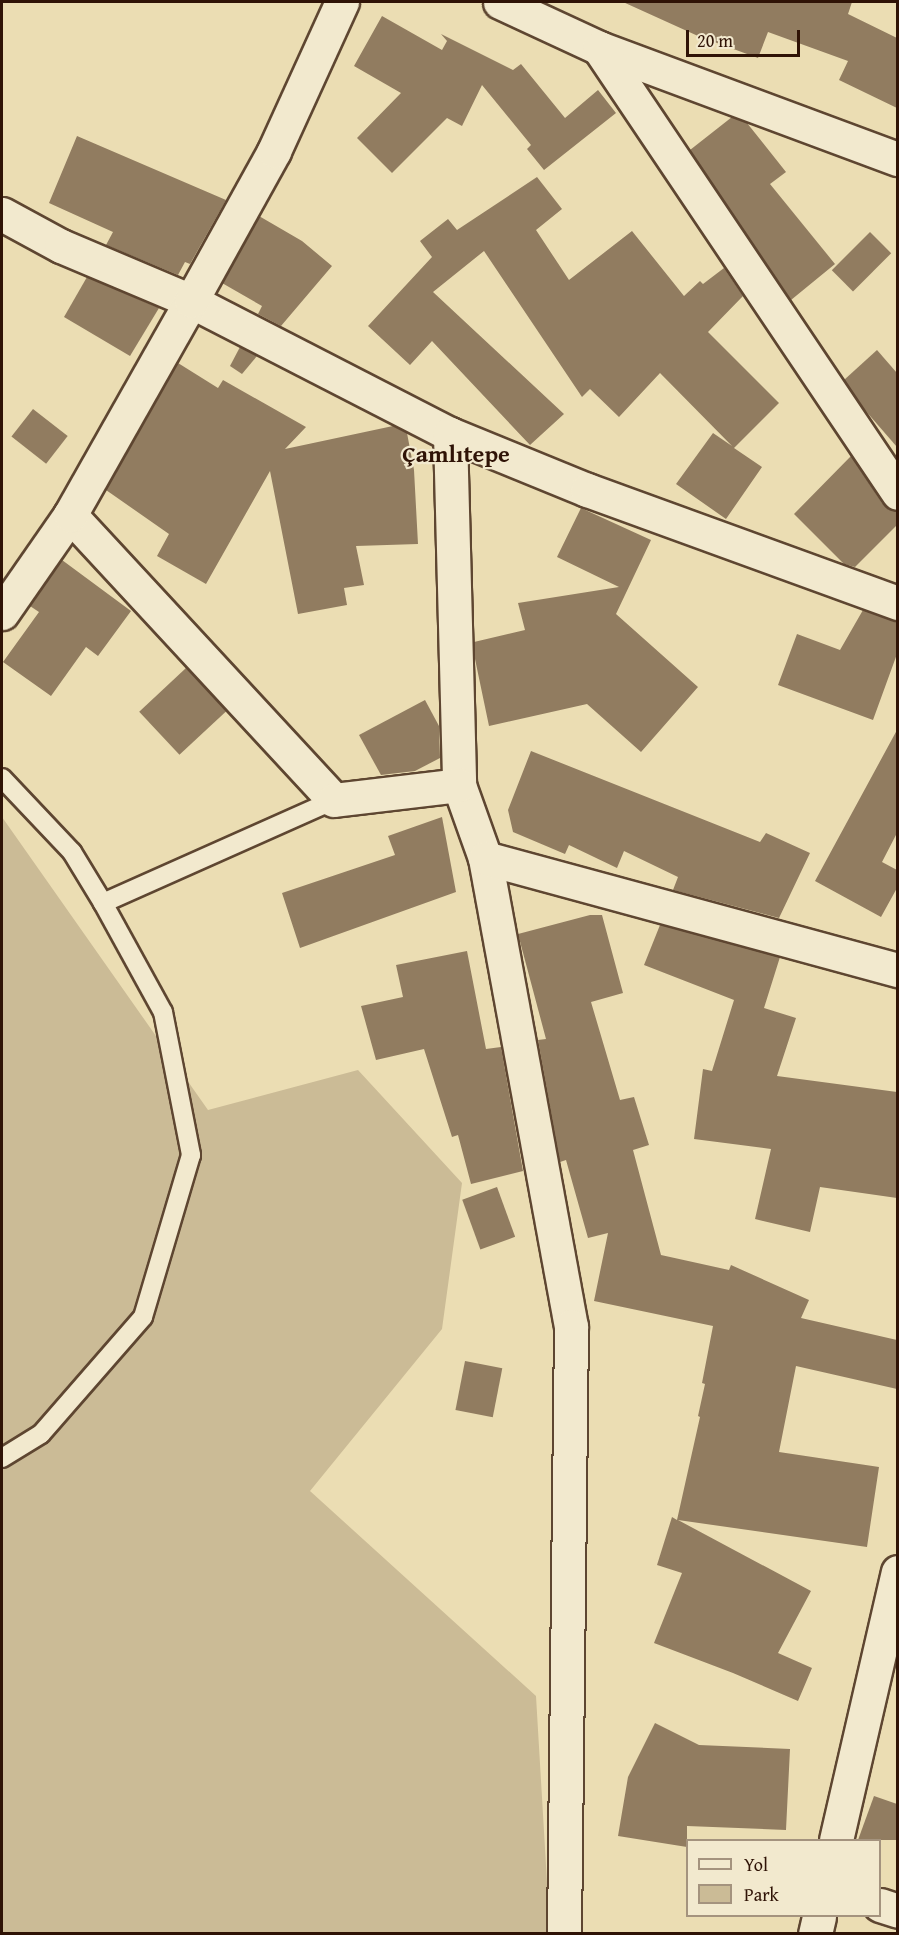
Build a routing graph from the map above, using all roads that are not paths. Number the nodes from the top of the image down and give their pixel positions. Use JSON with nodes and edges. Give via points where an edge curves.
{"nodes":[{"id":1,"x":342,"y":2,"type":"edge"},
{"id":2,"x":500,"y":2,"type":"edge"},
{"id":3,"x":598,"y":48,"type":"junction"},
{"id":4,"x":897,"y":159,"type":"edge"},
{"id":5,"x":2,"y":214,"type":"edge"},
{"id":6,"x":191,"y":301,"type":"junction"},
{"id":7,"x":450,"y":434,"type":"junction"},
{"id":8,"x":897,"y":493,"type":"edge"},
{"id":9,"x":70,"y":515,"type":"junction"},
{"id":10,"x":897,"y":603,"type":"edge"},
{"id":11,"x":2,"y":613,"type":"edge"},
{"id":12,"x":2,"y":778,"type":"edge"},
{"id":13,"x":459,"y":785,"type":"junction"},
{"id":14,"x":334,"y":800,"type":"junction"},
{"id":15,"x":485,"y":858,"type":"junction"},
{"id":16,"x":103,"y":903,"type":"junction"},
{"id":17,"x":897,"y":970,"type":"edge"},
{"id":18,"x":2,"y":1458,"type":"edge"},
{"id":19,"x":897,"y":1572,"type":"edge"},
{"id":20,"x":836,"y":1839,"type":"edge"},
{"id":21,"x":881,"y":1906,"type":"edge"},
{"id":22,"x":897,"y":1911,"type":"edge"},
{"id":23,"x":819,"y":1917,"type":"edge"},
{"id":24,"x":564,"y":1934,"type":"edge"},
{"id":25,"x":815,"y":1934,"type":"edge"}],
"edges":[{"from":1,"to":6,"type":"street","via":[[274,151]]},
{"from":2,"to":3,"type":"street"},
{"from":3,"to":4,"type":"street"},
{"from":3,"to":8,"type":"street"},
{"from":5,"to":6,"type":"street","via":[[61,246]]},
{"from":6,"to":7,"type":"street"},
{"from":6,"to":9,"type":"street"},
{"from":7,"to":10,"type":"street","via":[[587,490]]},
{"from":7,"to":13,"type":"street"},
{"from":9,"to":11,"type":"street"},
{"from":9,"to":14,"type":"street"},
{"from":12,"to":16,"type":"lane","via":[[72,852]]},
{"from":13,"to":14,"type":"street"},
{"from":13,"to":15,"type":"street"},
{"from":14,"to":16,"type":"lane"},
{"from":15,"to":17,"type":"street"},
{"from":15,"to":24,"type":"street","via":[[571,1326]]},
{"from":16,"to":18,"type":"lane","via":[[164,1012],[191,1155],[143,1317],[41,1434]]},
{"from":19,"to":20,"type":"street"},
{"from":21,"to":22,"type":"street"},
{"from":23,"to":25,"type":"street"}]}
